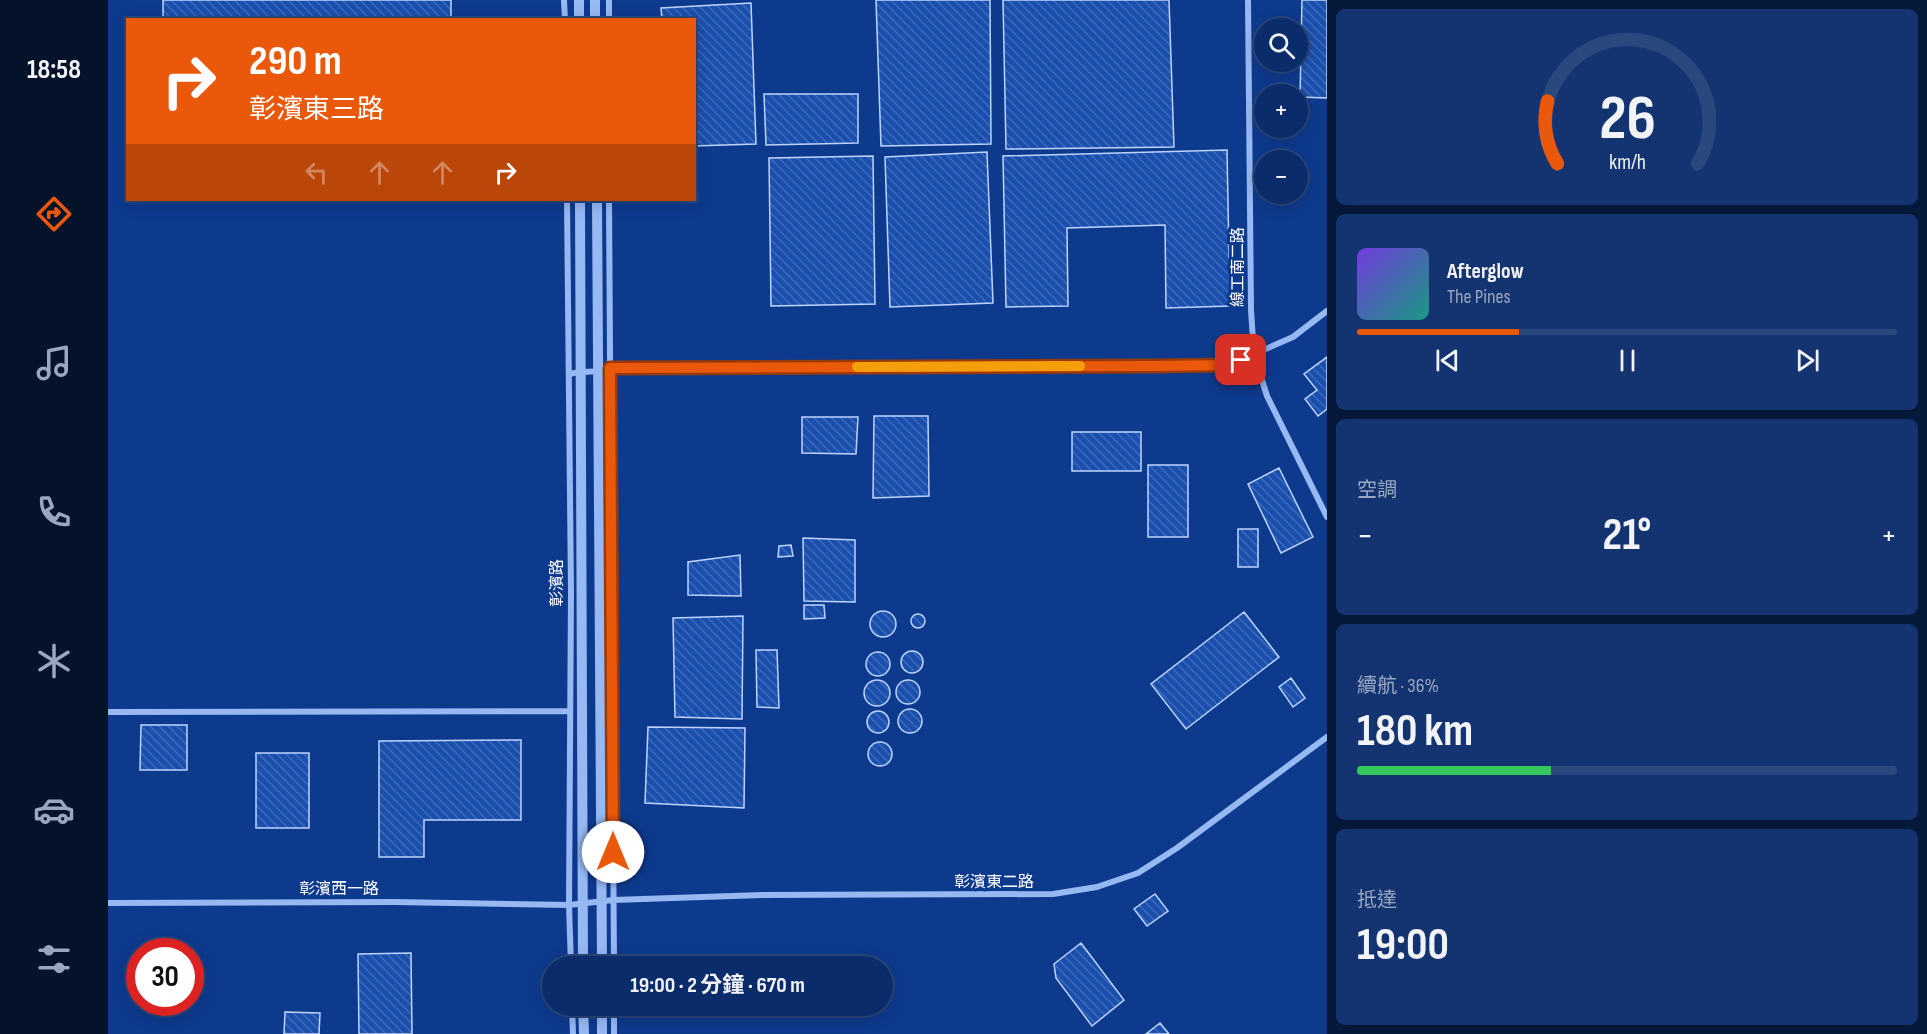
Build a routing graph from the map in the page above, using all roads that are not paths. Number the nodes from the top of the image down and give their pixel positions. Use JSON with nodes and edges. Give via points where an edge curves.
{"nodes":[{"id":1,"x":564,"y":0,"type":"edge"},
{"id":2,"x":579,"y":0,"type":"edge"},
{"id":3,"x":595,"y":0,"type":"edge"},
{"id":4,"x":609,"y":0,"type":"edge"},
{"id":5,"x":1248,"y":0,"type":"edge"},
{"id":6,"x":565,"y":18,"type":"edge"},
{"id":7,"x":579,"y":18,"type":"edge"},
{"id":8,"x":596,"y":18,"type":"edge"},
{"id":9,"x":609,"y":18,"type":"edge"},
{"id":10,"x":567,"y":201,"type":"edge"},
{"id":11,"x":580,"y":201,"type":"edge"},
{"id":12,"x":597,"y":201,"type":"edge"},
{"id":13,"x":609,"y":201,"type":"edge"},
{"id":14,"x":1327,"y":311,"type":"edge"},
{"id":15,"x":1254,"y":355,"type":"junction"},
{"id":16,"x":610,"y":368,"type":"junction"},
{"id":17,"x":581,"y":371,"type":"junction"},
{"id":18,"x":598,"y":373,"type":"junction"},
{"id":19,"x":570,"y":374,"type":"junction"},
{"id":20,"x":1327,"y":517,"type":"edge"},
{"id":21,"x":570,"y":711,"type":"junction"},
{"id":22,"x":108,"y":712,"type":"edge"},
{"id":23,"x":1327,"y":737,"type":"edge"},
{"id":24,"x":613,"y":900,"type":"junction"},
{"id":25,"x":601,"y":901,"type":"junction"},
{"id":26,"x":108,"y":903,"type":"edge"},
{"id":27,"x":582,"y":904,"type":"junction"},
{"id":28,"x":569,"y":905,"type":"junction"},
{"id":29,"x":571,"y":956,"type":"edge"},
{"id":30,"x":583,"y":956,"type":"edge"},
{"id":31,"x":602,"y":956,"type":"edge"},
{"id":32,"x":614,"y":956,"type":"edge"},
{"id":33,"x":572,"y":1016,"type":"edge"},
{"id":34,"x":583,"y":1016,"type":"edge"},
{"id":35,"x":602,"y":1016,"type":"edge"},
{"id":36,"x":614,"y":1016,"type":"edge"},
{"id":37,"x":573,"y":1034,"type":"edge"},
{"id":38,"x":584,"y":1034,"type":"edge"},
{"id":39,"x":602,"y":1034,"type":"edge"},
{"id":40,"x":614,"y":1034,"type":"edge"}],
"edges":[{"from":1,"to":6,"type":"street"},
{"from":2,"to":7,"type":"street"},
{"from":3,"to":8,"type":"street"},
{"from":4,"to":9,"type":"street"},
{"from":5,"to":15,"type":"street","name":"線工南二路"},
{"from":10,"to":19,"type":"street","name":"彰濱路"},
{"from":11,"to":17,"type":"street","name":"彰濱路"},
{"from":12,"to":18,"type":"street"},
{"from":13,"to":16,"type":"street"},
{"from":14,"to":15,"type":"street","via":[[1293,337]]},
{"from":15,"to":16,"type":"street","via":[[1228,365]]},
{"from":15,"to":20,"type":"street","name":"線工南二路","via":[[1267,396]]},
{"from":16,"to":18,"type":"street"},
{"from":16,"to":24,"type":"street"},
{"from":17,"to":18,"type":"street"},
{"from":17,"to":19,"type":"street"},
{"from":17,"to":27,"type":"street","name":"彰濱路"},
{"from":18,"to":25,"type":"street"},
{"from":19,"to":21,"type":"street","name":"彰濱路"},
{"from":21,"to":22,"type":"street"},
{"from":21,"to":28,"type":"street","name":"彰濱路"},
{"from":23,"to":24,"type":"street","name":"彰濱東二路","via":[[1177,848],[1138,873],[1097,886],[1053,894]]},
{"from":24,"to":25,"type":"street","name":"彰濱東二路"},
{"from":24,"to":32,"type":"street"},
{"from":25,"to":27,"type":"street","name":"彰濱東二路"},
{"from":25,"to":31,"type":"street"},
{"from":26,"to":28,"type":"street","name":"彰濱西一路"},
{"from":27,"to":28,"type":"street","name":"彰濱西一路"},
{"from":27,"to":30,"type":"street","name":"彰濱路"},
{"from":28,"to":29,"type":"street","name":"彰濱路"},
{"from":33,"to":37,"type":"street"},
{"from":34,"to":38,"type":"street"},
{"from":35,"to":39,"type":"street"},
{"from":36,"to":40,"type":"street"}]}
